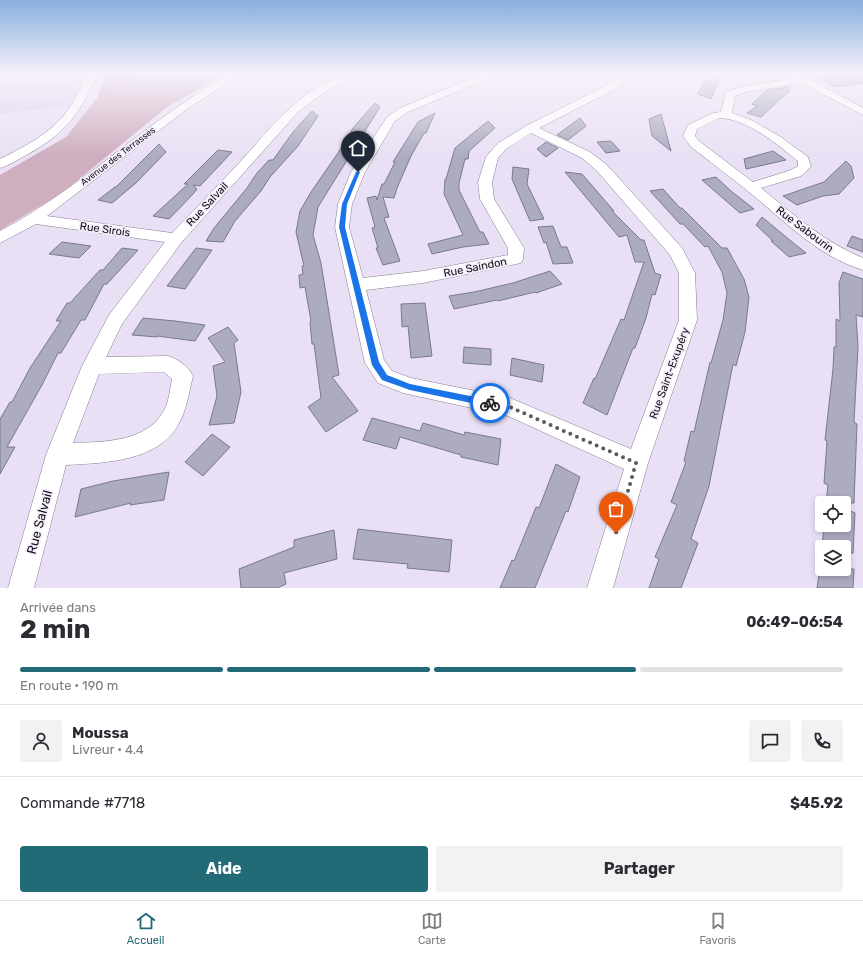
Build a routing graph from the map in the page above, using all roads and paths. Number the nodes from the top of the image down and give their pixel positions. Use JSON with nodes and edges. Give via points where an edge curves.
{"nodes":[{"id":1,"x":80,"y":101,"type":"edge"},
{"id":2,"x":190,"y":101,"type":"edge"},
{"id":3,"x":305,"y":101,"type":"edge"},
{"id":4,"x":425,"y":101,"type":"edge"},
{"id":5,"x":583,"y":101,"type":"edge"},
{"id":6,"x":729,"y":101,"type":"edge"},
{"id":7,"x":844,"y":101,"type":"edge"},
{"id":8,"x":863,"y":112,"type":"edge"},
{"id":9,"x":726,"y":115,"type":"junction"},
{"id":10,"x":530,"y":128,"type":"junction"},
{"id":11,"x":0,"y":164,"type":"edge"},
{"id":12,"x":751,"y":187,"type":"junction"},
{"id":13,"x":34,"y":219,"type":"junction"},
{"id":14,"x":0,"y":238,"type":"edge"},
{"id":15,"x":176,"y":239,"type":"junction"},
{"id":16,"x":863,"y":264,"type":"edge"},
{"id":17,"x":356,"y":285,"type":"junction"},
{"id":18,"x":92,"y":366,"type":"junction"},
{"id":19,"x":58,"y":455,"type":"junction"},
{"id":20,"x":636,"y":463,"type":"junction"},
{"id":21,"x":21,"y":588,"type":"edge"},
{"id":22,"x":600,"y":588,"type":"edge"}],
"edges":[{"from":1,"to":11,"type":"street","via":[[64,122],[43,141]]},
{"from":2,"to":13,"type":"street","name":"Avenue des Terrasses"},
{"from":3,"to":15,"type":"street","name":"Rue Salvail","via":[[294,110]]},
{"from":4,"to":17,"type":"street","via":[[391,119],[358,172],[344,204],[342,227]]},
{"from":5,"to":10,"type":"street","name":"Rue Saindon"},
{"from":6,"to":9,"type":"street"},
{"from":7,"to":8,"type":"street"},
{"from":9,"to":12,"type":"street","name":"Rue Sabourin","via":[[717,115],[692,127],[689,136],[695,144]]},
{"from":9,"to":12,"type":"street","via":[[739,118],[783,143],[804,160],[805,167],[796,173]]},
{"from":10,"to":17,"type":"street","name":"Rue Saindon","via":[[502,146],[492,156],[485,182],[487,199],[516,248],[515,259],[424,277]]},
{"from":10,"to":20,"type":"street","name":"Rue Saint-Exupéry","via":[[586,155],[602,168],[676,252],[687,273],[688,320]]},
{"from":12,"to":16,"type":"street","name":"Rue Sabourin","via":[[825,246]]},
{"from":13,"to":14,"type":"street","name":"Avenue des Terrasses"},
{"from":13,"to":15,"type":"street","name":"Rue Sirois"},
{"from":15,"to":18,"type":"street","name":"Rue Salvail","via":[[115,320]]},
{"from":17,"to":20,"type":"street","via":[[375,363],[385,377],[410,387],[510,407]]},
{"from":18,"to":19,"type":"street","name":"Rue Salvail"},
{"from":18,"to":19,"type":"street","via":[[168,364],[183,376],[171,419],[154,438],[127,449]]},
{"from":19,"to":21,"type":"street","name":"Rue Salvail"},
{"from":20,"to":22,"type":"street","name":"Rue Saint-Exupéry"}]}
